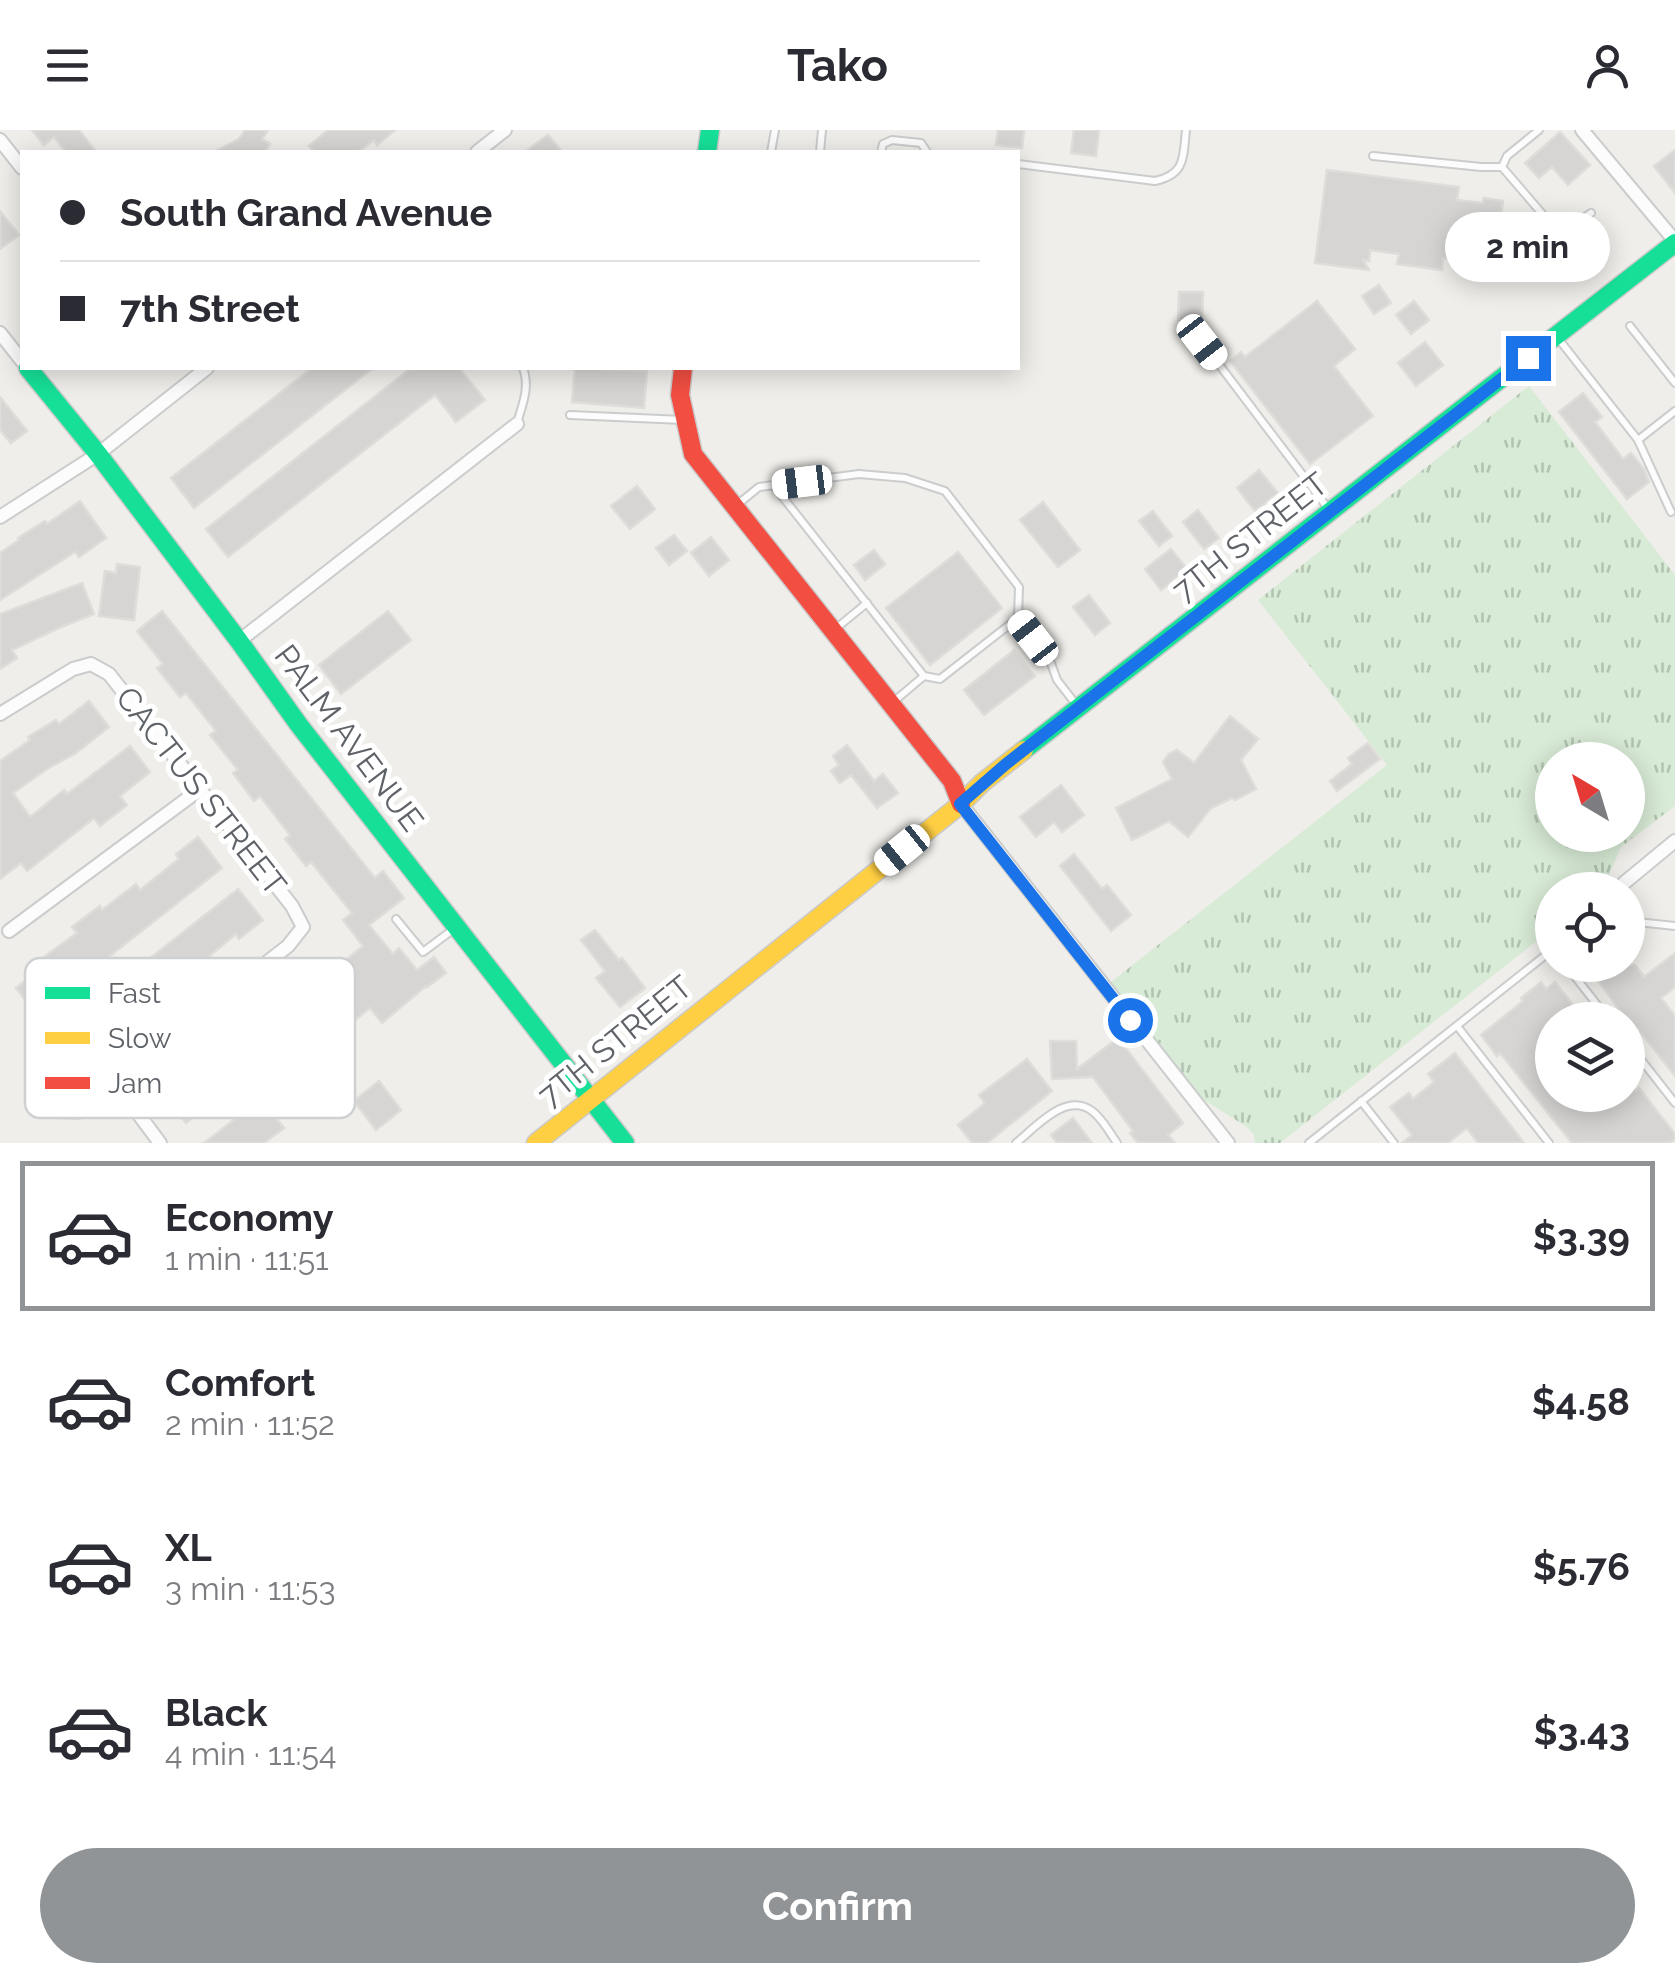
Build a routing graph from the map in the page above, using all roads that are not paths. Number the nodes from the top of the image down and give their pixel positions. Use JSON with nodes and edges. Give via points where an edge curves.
{"nodes":[{"id":1,"x":506,"y":130,"type":"edge"},
{"id":2,"x":1186,"y":130,"type":"edge"},
{"id":3,"x":1539,"y":130,"type":"edge"},
{"id":4,"x":1582,"y":130,"type":"edge"},
{"id":5,"x":0,"y":140,"type":"edge"},
{"id":6,"x":480,"y":150,"type":"edge"},
{"id":7,"x":882,"y":150,"type":"edge"},
{"id":8,"x":926,"y":150,"type":"edge"},
{"id":9,"x":1373,"y":156,"type":"dead end"},
{"id":10,"x":1020,"y":164,"type":"edge"},
{"id":11,"x":20,"y":165,"type":"edge"},
{"id":12,"x":1502,"y":167,"type":"junction"},
{"id":13,"x":1591,"y":213,"type":"dead end"},
{"id":14,"x":1675,"y":242,"type":"edge"},
{"id":15,"x":1630,"y":326,"type":"dead end"},
{"id":16,"x":0,"y":334,"type":"edge"},
{"id":17,"x":1556,"y":336,"type":"junction"},
{"id":18,"x":1202,"y":342,"type":"dead end"},
{"id":19,"x":20,"y":359,"type":"edge"},
{"id":20,"x":30,"y":370,"type":"edge"},
{"id":21,"x":203,"y":370,"type":"edge"},
{"id":22,"x":524,"y":370,"type":"edge"},
{"id":23,"x":683,"y":370,"type":"edge"},
{"id":24,"x":1675,"y":383,"type":"edge"},
{"id":25,"x":1675,"y":411,"type":"edge"},
{"id":26,"x":570,"y":414,"type":"dead end"},
{"id":27,"x":685,"y":420,"type":"junction"},
{"id":28,"x":517,"y":424,"type":"joint"},
{"id":29,"x":1638,"y":440,"type":"junction"},
{"id":30,"x":98,"y":454,"type":"junction"},
{"id":31,"x":773,"y":485,"type":"junction"},
{"id":32,"x":734,"y":506,"type":"junction"},
{"id":33,"x":1331,"y":512,"type":"junction"},
{"id":34,"x":1671,"y":512,"type":"dead end"},
{"id":35,"x":0,"y":516,"type":"edge"},
{"id":36,"x":867,"y":604,"type":"junction"},
{"id":37,"x":1018,"y":618,"type":"junction"},
{"id":38,"x":833,"y":631,"type":"junction"},
{"id":39,"x":239,"y":641,"type":"junction"},
{"id":40,"x":924,"y":676,"type":"junction"},
{"id":41,"x":891,"y":704,"type":"junction"},
{"id":42,"x":1079,"y":708,"type":"junction"},
{"id":43,"x":0,"y":714,"type":"edge"},
{"id":44,"x":199,"y":790,"type":"junction"},
{"id":45,"x":960,"y":804,"type":"junction"},
{"id":46,"x":1675,"y":841,"type":"edge"},
{"id":47,"x":1640,"y":872,"type":"edge"},
{"id":48,"x":396,"y":919,"type":"dead end"},
{"id":49,"x":1645,"y":923,"type":"edge"},
{"id":50,"x":1675,"y":926,"type":"edge"},
{"id":51,"x":456,"y":928,"type":"junction"},
{"id":52,"x":9,"y":931,"type":"dead end"},
{"id":53,"x":273,"y":958,"type":"edge"},
{"id":54,"x":1535,"y":963,"type":"edge"},
{"id":55,"x":1579,"y":982,"type":"edge"},
{"id":56,"x":1595,"y":1002,"type":"edge"},
{"id":57,"x":1456,"y":1026,"type":"junction"},
{"id":58,"x":1645,"y":1065,"type":"edge"},
{"id":59,"x":590,"y":1100,"type":"junction"},
{"id":60,"x":1361,"y":1102,"type":"junction"},
{"id":61,"x":1675,"y":1104,"type":"edge"},
{"id":62,"x":141,"y":1118,"type":"edge"},
{"id":63,"x":160,"y":1143,"type":"edge"},
{"id":64,"x":536,"y":1143,"type":"edge"},
{"id":65,"x":624,"y":1143,"type":"edge"},
{"id":66,"x":1016,"y":1143,"type":"edge"},
{"id":67,"x":1118,"y":1143,"type":"edge"},
{"id":68,"x":1228,"y":1143,"type":"edge"},
{"id":69,"x":1309,"y":1143,"type":"edge"},
{"id":70,"x":1394,"y":1143,"type":"edge"},
{"id":71,"x":1549,"y":1143,"type":"edge"}],
"edges":[{"from":1,"to":6,"type":"street"},
{"from":2,"to":10,"type":"lane","via":[[1177,172],[1155,181]]},
{"from":3,"to":12,"type":"lane"},
{"from":4,"to":14,"type":"street"},
{"from":5,"to":11,"type":"street"},
{"from":7,"to":8,"type":"lane","via":[[892,140],[921,143]]},
{"from":9,"to":12,"type":"lane"},
{"from":12,"to":13,"type":"lane","via":[[1557,232]]},
{"from":14,"to":17,"type":"street","name":"7TH STREET"},
{"from":15,"to":24,"type":"lane"},
{"from":16,"to":19,"type":"street"},
{"from":17,"to":29,"type":"lane"},
{"from":17,"to":33,"type":"street","name":"7TH STREET"},
{"from":18,"to":33,"type":"lane"},
{"from":20,"to":30,"type":"street","name":"PALM AVENUE"},
{"from":21,"to":30,"type":"street"},
{"from":22,"to":28,"type":"lane","via":[[528,380]]},
{"from":23,"to":27,"type":"street"},
{"from":25,"to":29,"type":"lane"},
{"from":26,"to":27,"type":"lane"},
{"from":27,"to":32,"type":"street","via":[[692,454]]},
{"from":28,"to":39,"type":"street"},
{"from":29,"to":34,"type":"lane"},
{"from":30,"to":35,"type":"street"},
{"from":30,"to":39,"type":"street","name":"PALM AVENUE"},
{"from":31,"to":32,"type":"lane","via":[[758,487]]},
{"from":31,"to":36,"type":"lane"},
{"from":31,"to":37,"type":"lane","via":[[859,474],[945,491],[1019,586]]},
{"from":32,"to":38,"type":"street"},
{"from":33,"to":42,"type":"street","name":"7TH STREET"},
{"from":36,"to":38,"type":"lane"},
{"from":36,"to":40,"type":"lane"},
{"from":37,"to":40,"type":"lane","via":[[940,679]]},
{"from":37,"to":42,"type":"lane"},
{"from":38,"to":41,"type":"street"},
{"from":39,"to":51,"type":"street","name":"PALM AVENUE"},
{"from":40,"to":41,"type":"lane"},
{"from":41,"to":45,"type":"street","via":[[952,781]]},
{"from":42,"to":45,"type":"street","name":"7TH STREET"},
{"from":43,"to":44,"type":"street","name":"CACTUS STREET","via":[[91,664],[108,674]]},
{"from":44,"to":52,"type":"street"},
{"from":44,"to":53,"type":"street","name":"CACTUS STREET","via":[[302,927]]},
{"from":45,"to":59,"type":"street","name":"7TH STREET"},
{"from":45,"to":68,"type":"street"},
{"from":46,"to":47,"type":"street"},
{"from":48,"to":51,"type":"lane","via":[[423,952]]},
{"from":49,"to":50,"type":"lane"},
{"from":51,"to":59,"type":"street","name":"PALM AVENUE"},
{"from":54,"to":57,"type":"lane"},
{"from":55,"to":56,"type":"lane"},
{"from":57,"to":60,"type":"lane"},
{"from":57,"to":71,"type":"lane"},
{"from":58,"to":61,"type":"lane"},
{"from":59,"to":64,"type":"street","name":"7TH STREET"},
{"from":59,"to":65,"type":"street","name":"PALM AVENUE"},
{"from":60,"to":69,"type":"lane"},
{"from":60,"to":70,"type":"lane"},
{"from":62,"to":63,"type":"street","name":"CACTUS STREET"},
{"from":66,"to":67,"type":"lane","via":[[1064,1105],[1079,1104]]}]}
